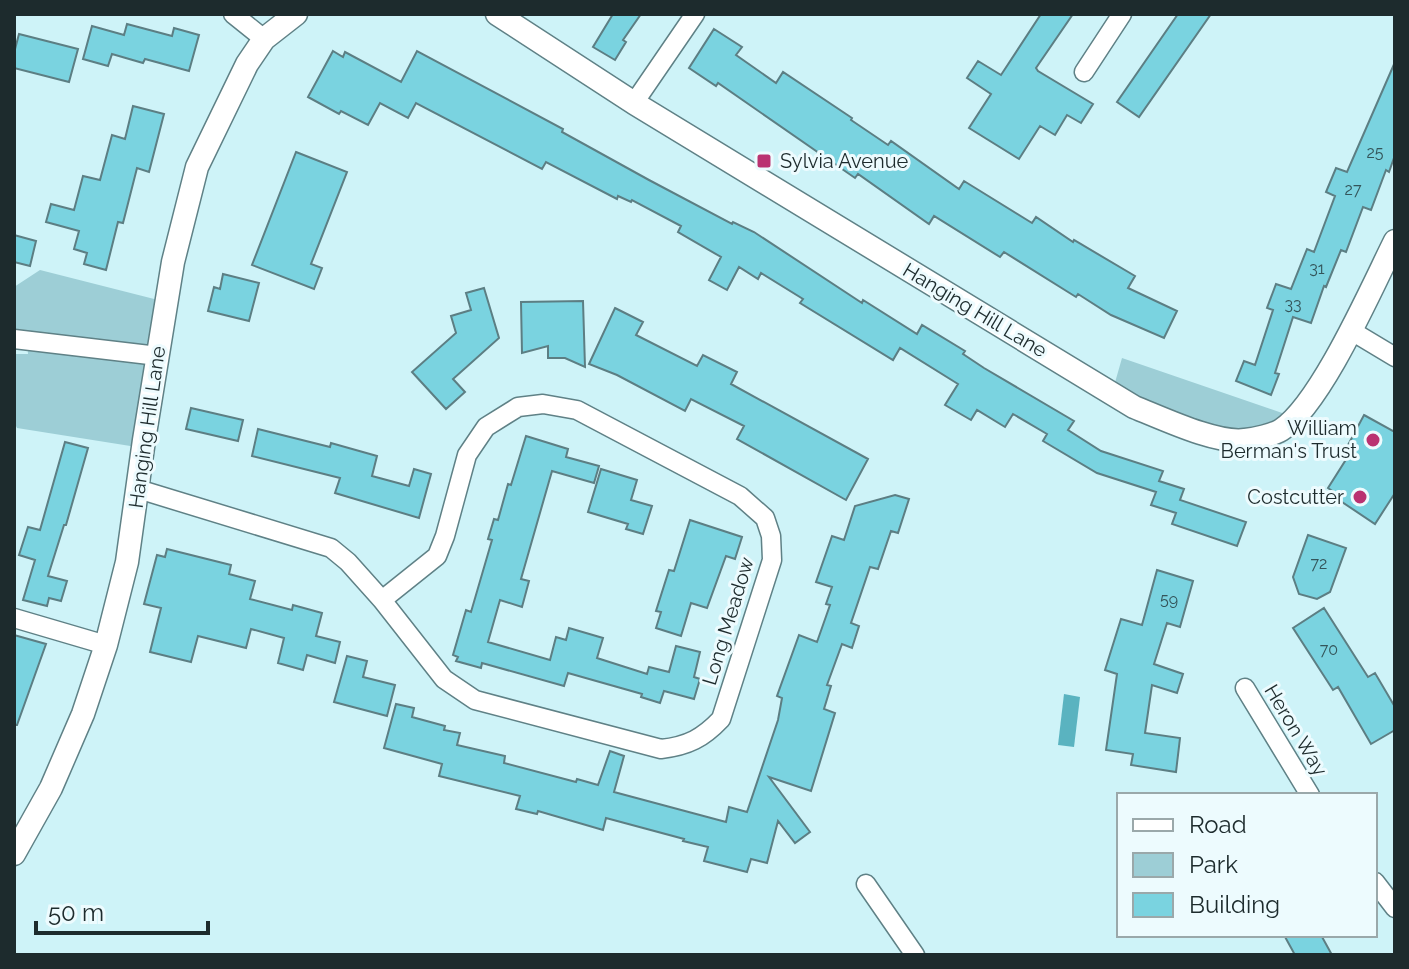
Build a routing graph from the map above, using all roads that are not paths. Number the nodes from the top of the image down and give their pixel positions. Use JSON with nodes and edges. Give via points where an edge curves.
{"nodes":[{"id":1,"x":233,"y":14,"type":"edge"},
{"id":2,"x":296,"y":14,"type":"edge"},
{"id":3,"x":497,"y":14,"type":"edge"},
{"id":4,"x":695,"y":14,"type":"edge"},
{"id":5,"x":1122,"y":14,"type":"edge"},
{"id":6,"x":264,"y":39,"type":"junction"},
{"id":7,"x":1084,"y":72,"type":"dead end"},
{"id":8,"x":634,"y":103,"type":"junction"},
{"id":9,"x":1395,"y":241,"type":"edge"},
{"id":10,"x":1350,"y":330,"type":"junction"},
{"id":11,"x":14,"y":339,"type":"edge"},
{"id":12,"x":158,"y":356,"type":"junction"},
{"id":13,"x":1395,"y":357,"type":"edge"},
{"id":14,"x":138,"y":489,"type":"junction"},
{"id":15,"x":382,"y":600,"type":"junction"},
{"id":16,"x":14,"y":618,"type":"edge"},
{"id":17,"x":106,"y":645,"type":"junction"},
{"id":18,"x":1245,"y":688,"type":"dead end"},
{"id":19,"x":1309,"y":793,"type":"edge"},
{"id":20,"x":14,"y":854,"type":"edge"},
{"id":21,"x":866,"y":884,"type":"dead end"},
{"id":22,"x":1377,"y":885,"type":"edge"},
{"id":23,"x":1395,"y":908,"type":"edge"},
{"id":24,"x":915,"y":955,"type":"edge"}],
"edges":[{"from":1,"to":6,"type":"street"},
{"from":2,"to":6,"type":"street","name":"Hanging Hill Lane"},
{"from":3,"to":8,"type":"street","name":"Hanging Hill Lane"},
{"from":4,"to":8,"type":"street"},
{"from":5,"to":7,"type":"street"},
{"from":6,"to":12,"type":"street","name":"Hanging Hill Lane","via":[[197,167],[173,262]]},
{"from":8,"to":10,"type":"street","name":"Hanging Hill Lane","via":[[1134,407],[1197,432],[1243,441],[1280,431],[1308,403]]},
{"from":9,"to":10,"type":"street","name":"Hanging Hill Lane"},
{"from":10,"to":13,"type":"street"},
{"from":11,"to":12,"type":"street"},
{"from":12,"to":14,"type":"street","name":"Hanging Hill Lane"},
{"from":14,"to":15,"type":"street","name":"Long Meadow","via":[[331,548]]},
{"from":14,"to":17,"type":"street","name":"Hanging Hill Lane"},
{"from":15,"to":15,"type":"street","name":"Long Meadow","via":[[444,679],[475,700],[661,749],[680,747],[704,737],[721,719],[772,560],[771,536],[765,518],[740,496],[577,410],[543,404],[518,407],[486,427],[467,455],[437,556]]},
{"from":16,"to":17,"type":"street"},
{"from":17,"to":20,"type":"street","name":"Hanging Hill Lane","via":[[51,788]]},
{"from":18,"to":19,"type":"street","name":"Heron Way"},
{"from":21,"to":24,"type":"street"},
{"from":22,"to":23,"type":"street"}]}
